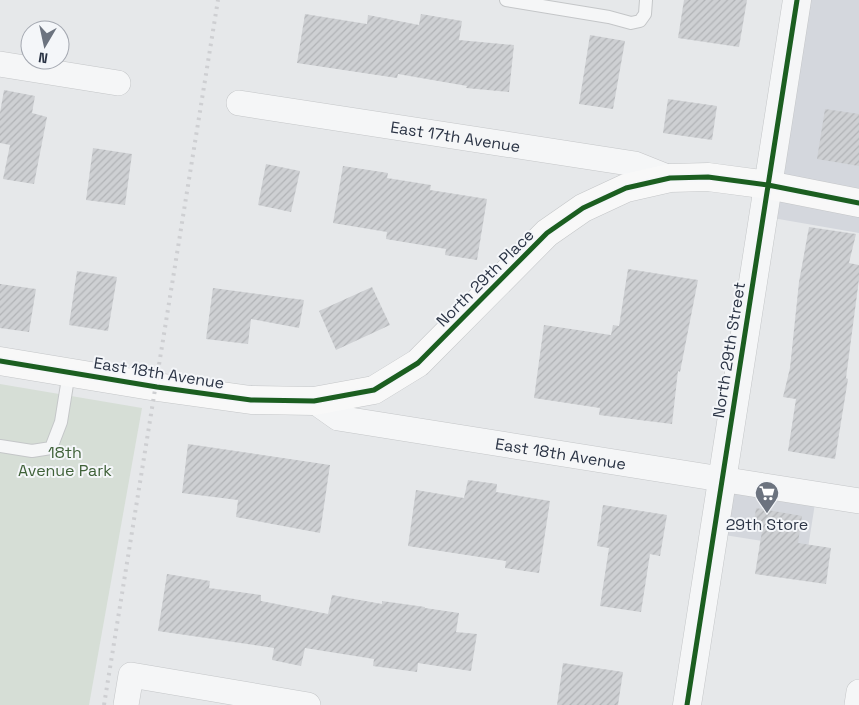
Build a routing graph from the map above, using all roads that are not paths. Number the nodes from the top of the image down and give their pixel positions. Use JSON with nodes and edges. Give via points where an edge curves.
{"nodes":[{"id":1,"x":506,"y":0,"type":"edge"},
{"id":2,"x":646,"y":0,"type":"edge"},
{"id":3,"x":797,"y":0,"type":"edge"},
{"id":4,"x":0,"y":64,"type":"edge"},
{"id":5,"x":118,"y":83,"type":"dead end"},
{"id":6,"x":239,"y":102,"type":"dead end"},
{"id":7,"x":670,"y":178,"type":"junction"},
{"id":8,"x":768,"y":185,"type":"junction"},
{"id":9,"x":859,"y":202,"type":"edge"},
{"id":10,"x":0,"y":360,"type":"edge"},
{"id":11,"x":69,"y":372,"type":"junction"},
{"id":12,"x":314,"y":402,"type":"junction"},
{"id":13,"x":0,"y":446,"type":"edge"},
{"id":14,"x":722,"y":478,"type":"junction"},
{"id":15,"x":859,"y":501,"type":"edge"},
{"id":16,"x":859,"y":692,"type":"edge"},
{"id":17,"x":126,"y":705,"type":"edge"},
{"id":18,"x":308,"y":705,"type":"edge"},
{"id":19,"x":687,"y":705,"type":"edge"},
{"id":20,"x":857,"y":705,"type":"edge"}],
"edges":[{"from":1,"to":2,"type":"lane","via":[[631,23],[640,21],[645,14]]},
{"from":3,"to":8,"type":"street","name":"North 29th Street"},
{"from":4,"to":5,"type":"street"},
{"from":6,"to":7,"type":"street","name":"East 17th Avenue","via":[[635,164]]},
{"from":7,"to":8,"type":"main road","name":"North 29th Place","via":[[708,177]]},
{"from":7,"to":12,"type":"main road","name":"North 29th Place","via":[[626,188],[583,208],[547,233],[410,368],[374,390]]},
{"from":8,"to":9,"type":"main road"},
{"from":8,"to":14,"type":"street","name":"North 29th Street"},
{"from":10,"to":11,"type":"main road","name":"East 18th Avenue"},
{"from":11,"to":12,"type":"main road","name":"East 18th Avenue","via":[[251,400]]},
{"from":11,"to":13,"type":"lane","via":[[61,422],[51,448],[32,451]]},
{"from":12,"to":14,"type":"street","name":"East 18th Avenue","via":[[338,418]]},
{"from":14,"to":15,"type":"street","name":"East 18th Avenue"},
{"from":14,"to":19,"type":"street","name":"North 29th Street"},
{"from":16,"to":20,"type":"street"},
{"from":17,"to":18,"type":"street","via":[[131,675]]}]}
